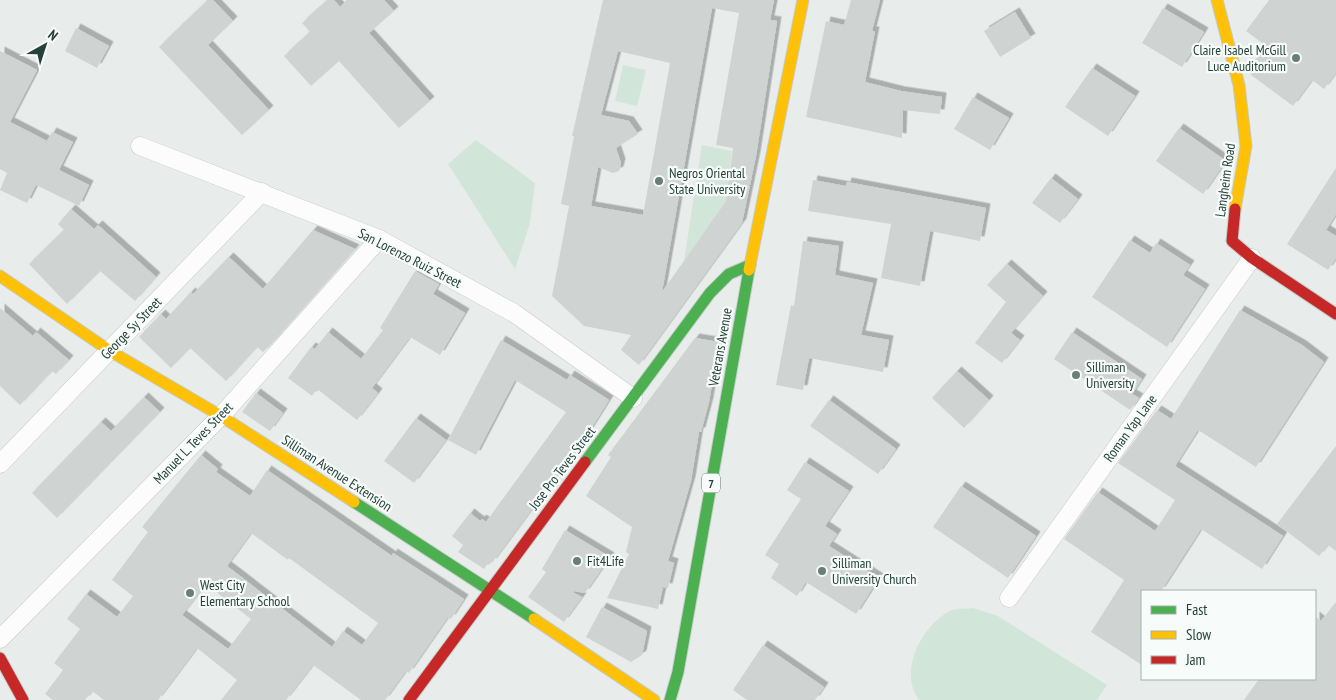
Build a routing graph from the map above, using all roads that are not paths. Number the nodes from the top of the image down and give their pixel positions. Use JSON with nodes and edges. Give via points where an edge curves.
{"nodes":[{"id":1,"x":803,"y":0,"type":"edge"},
{"id":2,"x":1217,"y":0,"type":"edge"},
{"id":3,"x":140,"y":146,"type":"dead end"},
{"id":4,"x":262,"y":192,"type":"junction"},
{"id":5,"x":378,"y":239,"type":"junction"},
{"id":6,"x":1252,"y":258,"type":"junction"},
{"id":7,"x":750,"y":265,"type":"junction"},
{"id":8,"x":0,"y":276,"type":"edge"},
{"id":9,"x":1336,"y":314,"type":"edge"},
{"id":10,"x":110,"y":351,"type":"junction"},
{"id":11,"x":633,"y":398,"type":"junction"},
{"id":12,"x":222,"y":416,"type":"junction"},
{"id":13,"x":0,"y":464,"type":"edge"},
{"id":14,"x":490,"y":590,"type":"junction"},
{"id":15,"x":1009,"y":598,"type":"dead end"},
{"id":16,"x":0,"y":639,"type":"edge"},
{"id":17,"x":0,"y":658,"type":"edge"},
{"id":18,"x":23,"y":700,"type":"edge"},
{"id":19,"x":409,"y":700,"type":"edge"},
{"id":20,"x":654,"y":700,"type":"edge"},
{"id":21,"x":670,"y":700,"type":"edge"}],
"edges":[{"from":1,"to":7,"type":"street","name":"Veterans Avenue","number":"7"},
{"from":2,"to":6,"type":"street","name":"Langheim Road","via":[[1239,85],[1246,146],[1232,241]]},
{"from":3,"to":4,"type":"street","name":"San Lorenzo Ruiz Street"},
{"from":4,"to":5,"type":"street","name":"San Lorenzo Ruiz Street"},
{"from":4,"to":10,"type":"street","name":"George Sy Street"},
{"from":5,"to":11,"type":"street","name":"San Lorenzo Ruiz Street","via":[[514,313]]},
{"from":5,"to":12,"type":"street","name":"Manuel L. Teves Street"},
{"from":6,"to":9,"type":"street","name":"Langheim Road"},
{"from":6,"to":15,"type":"street","name":"Roman Yap Lane"},
{"from":7,"to":11,"type":"street","name":"Jose Pro Teves Street","via":[[729,274],[710,292]]},
{"from":7,"to":21,"type":"street","name":"Veterans Avenue","number":"7","via":[[679,665]]},
{"from":8,"to":10,"type":"street","name":"Silliman Avenue Extension"},
{"from":10,"to":12,"type":"street","name":"Silliman Avenue Extension"},
{"from":10,"to":13,"type":"street","name":"George Sy Street"},
{"from":11,"to":14,"type":"street","name":"Jose Pro Teves Street"},
{"from":12,"to":14,"type":"street","name":"Silliman Avenue Extension"},
{"from":12,"to":16,"type":"street","name":"Manuel L. Teves Street"},
{"from":14,"to":19,"type":"street","name":"Jose Pro Teves Street"},
{"from":14,"to":20,"type":"street","name":"Silliman Avenue Extension"},
{"from":17,"to":18,"type":"street"}]}
